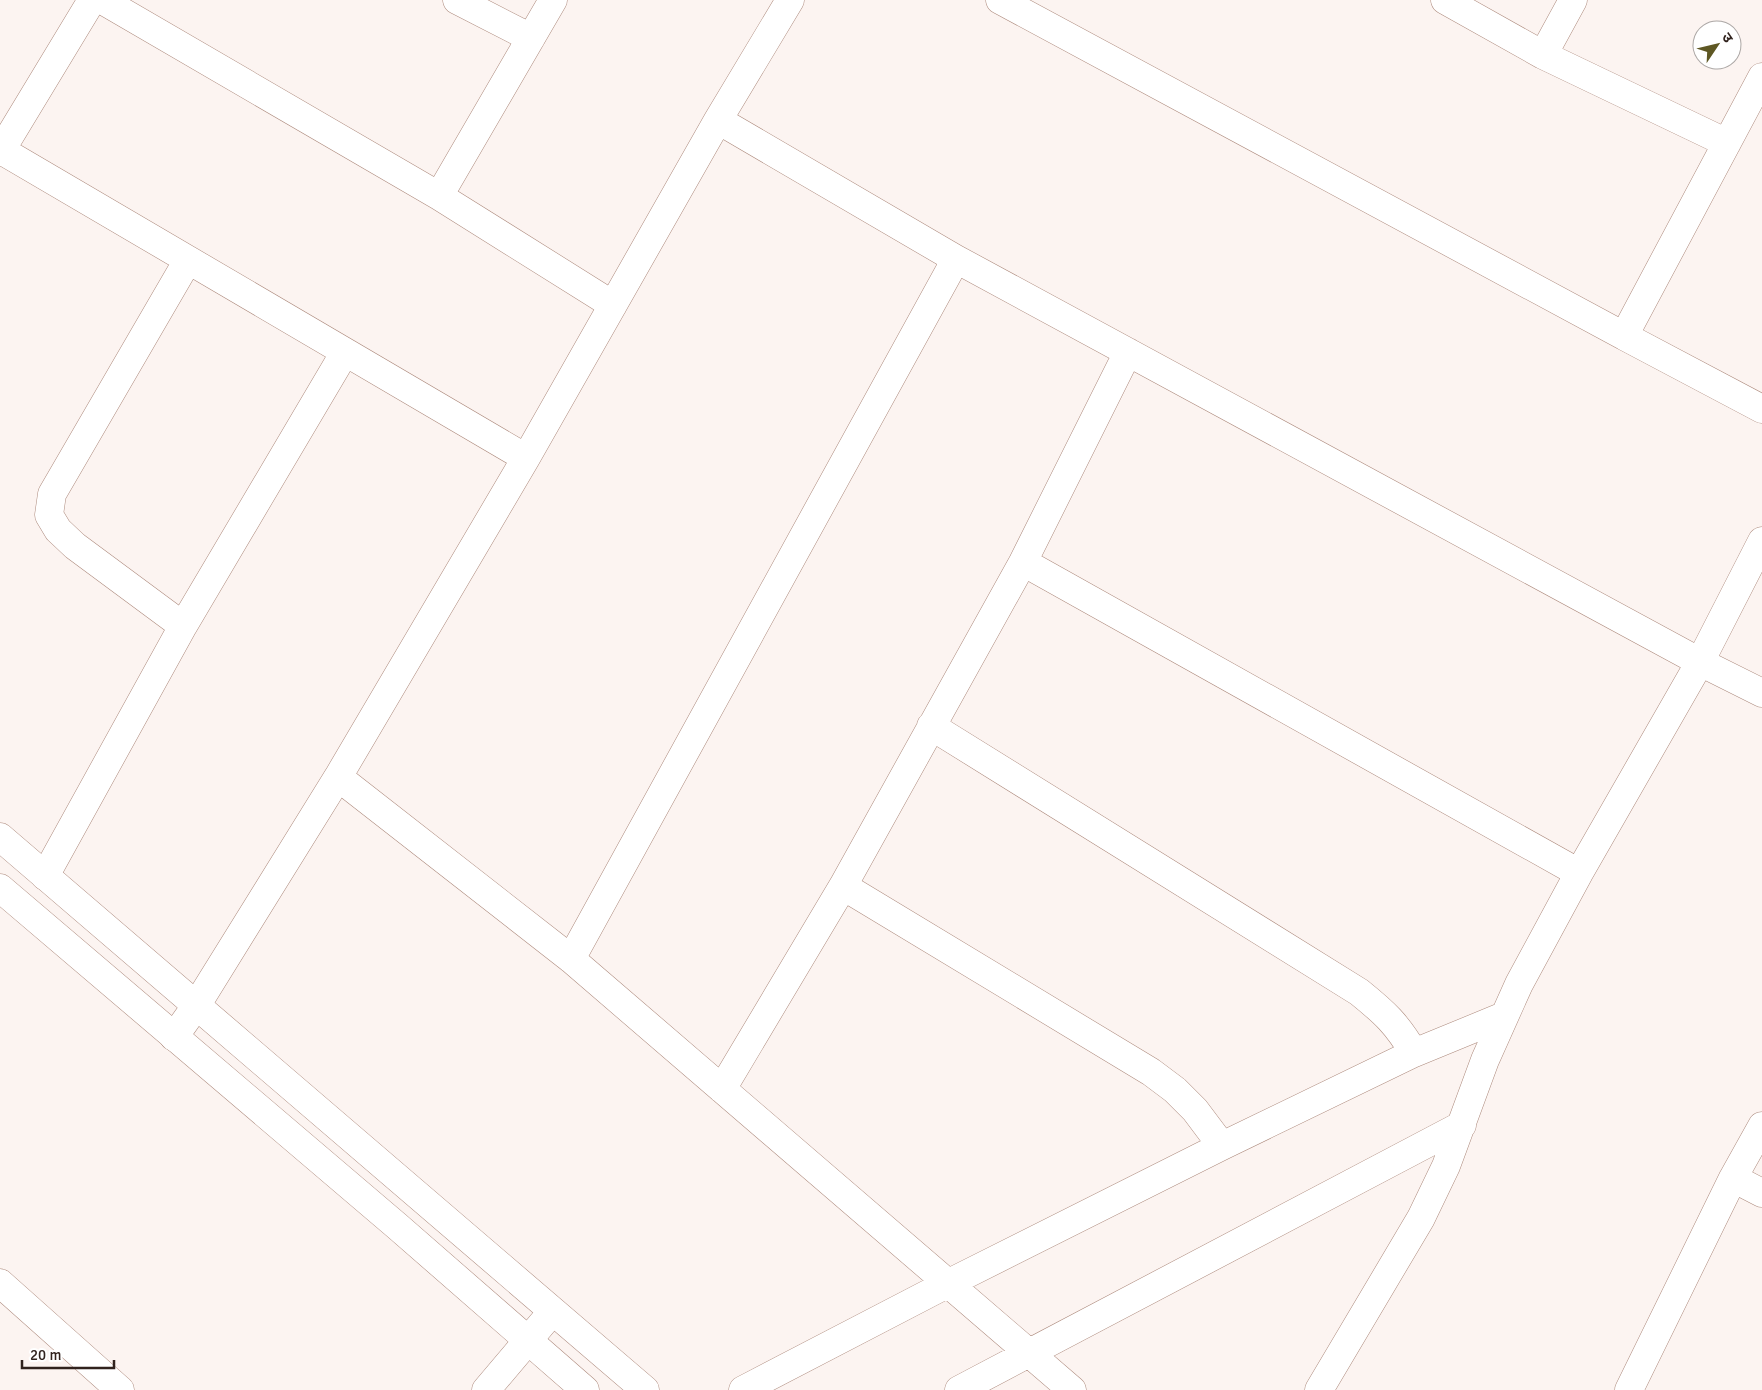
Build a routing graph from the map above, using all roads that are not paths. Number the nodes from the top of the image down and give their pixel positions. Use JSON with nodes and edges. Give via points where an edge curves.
{"nodes":[{"id":1,"x":92,"y":0,"type":"edge"},
{"id":2,"x":102,"y":0,"type":"edge"},
{"id":3,"x":457,"y":0,"type":"edge"},
{"id":4,"x":553,"y":0,"type":"edge"},
{"id":5,"x":790,"y":0,"type":"edge"},
{"id":6,"x":1000,"y":0,"type":"edge"},
{"id":7,"x":1445,"y":0,"type":"edge"},
{"id":8,"x":1573,"y":0,"type":"edge"},
{"id":9,"x":531,"y":38,"type":"junction"},
{"id":10,"x":1543,"y":55,"type":"junction"},
{"id":11,"x":1762,"y":77,"type":"edge"},
{"id":12,"x":718,"y":120,"type":"junction"},
{"id":13,"x":1727,"y":143,"type":"junction"},
{"id":14,"x":0,"y":151,"type":"edge"},
{"id":15,"x":439,"y":196,"type":"junction"},
{"id":16,"x":188,"y":260,"type":"junction"},
{"id":17,"x":956,"y":260,"type":"junction"},
{"id":18,"x":613,"y":305,"type":"junction"},
{"id":19,"x":1624,"y":336,"type":"junction"},
{"id":20,"x":345,"y":352,"type":"junction"},
{"id":21,"x":1128,"y":352,"type":"junction"},
{"id":22,"x":1762,"y":409,"type":"edge"},
{"id":23,"x":526,"y":458,"type":"junction"},
{"id":24,"x":1762,"y":542,"type":"edge"},
{"id":25,"x":1023,"y":562,"type":"junction"},
{"id":26,"x":183,"y":626,"type":"junction"},
{"id":27,"x":1700,"y":662,"type":"junction"},
{"id":28,"x":1762,"y":693,"type":"edge"},
{"id":29,"x":931,"y":726,"type":"junction"},
{"id":30,"x":338,"y":778,"type":"junction"},
{"id":31,"x":0,"y":837,"type":"edge"},
{"id":32,"x":1580,"y":873,"type":"junction"},
{"id":33,"x":45,"y":876,"type":"junction"},
{"id":34,"x":843,"y":886,"type":"junction"},
{"id":35,"x":0,"y":888,"type":"edge"},
{"id":36,"x":570,"y":959,"type":"junction"},
{"id":37,"x":196,"y":1006,"type":"junction"},
{"id":38,"x":1504,"y":1016,"type":"junction"},
{"id":39,"x":174,"y":1037,"type":"junction"},
{"id":40,"x":1414,"y":1052,"type":"junction"},
{"id":41,"x":722,"y":1089,"type":"junction"},
{"id":42,"x":1462,"y":1125,"type":"junction"},
{"id":43,"x":1762,"y":1126,"type":"edge"},
{"id":44,"x":1222,"y":1146,"type":"junction"},
{"id":45,"x":1733,"y":1178,"type":"junction"},
{"id":46,"x":1762,"y":1193,"type":"edge"},
{"id":47,"x":0,"y":1282,"type":"edge"},
{"id":48,"x":947,"y":1284,"type":"junction"},
{"id":49,"x":552,"y":1312,"type":"junction"},
{"id":50,"x":530,"y":1340,"type":"junction"},
{"id":51,"x":1029,"y":1353,"type":"junction"},
{"id":52,"x":1632,"y":1389,"type":"edge"},
{"id":53,"x":120,"y":1390,"type":"edge"},
{"id":54,"x":486,"y":1390,"type":"edge"},
{"id":55,"x":586,"y":1390,"type":"edge"},
{"id":56,"x":645,"y":1390,"type":"edge"},
{"id":57,"x":743,"y":1390,"type":"edge"},
{"id":58,"x":959,"y":1390,"type":"edge"},
{"id":59,"x":1072,"y":1390,"type":"edge"},
{"id":60,"x":1320,"y":1390,"type":"edge"}],
"edges":[{"from":1,"to":14,"type":"street"},
{"from":2,"to":15,"type":"street"},
{"from":3,"to":9,"type":"street"},
{"from":4,"to":9,"type":"street"},
{"from":5,"to":12,"type":"street"},
{"from":6,"to":19,"type":"street"},
{"from":7,"to":10,"type":"street"},
{"from":8,"to":10,"type":"street"},
{"from":9,"to":15,"type":"street"},
{"from":10,"to":13,"type":"street"},
{"from":11,"to":13,"type":"street"},
{"from":12,"to":17,"type":"street"},
{"from":12,"to":18,"type":"street"},
{"from":13,"to":19,"type":"street"},
{"from":14,"to":16,"type":"street"},
{"from":15,"to":18,"type":"street"},
{"from":16,"to":20,"type":"street"},
{"from":16,"to":26,"type":"street","via":[[52,494],[48,515],[75,546]]},
{"from":17,"to":21,"type":"street"},
{"from":17,"to":36,"type":"street"},
{"from":18,"to":23,"type":"street"},
{"from":19,"to":22,"type":"street"},
{"from":20,"to":23,"type":"street"},
{"from":20,"to":26,"type":"street"},
{"from":21,"to":25,"type":"street"},
{"from":21,"to":27,"type":"street"},
{"from":23,"to":30,"type":"street"},
{"from":24,"to":27,"type":"street"},
{"from":25,"to":29,"type":"street"},
{"from":25,"to":32,"type":"street"},
{"from":26,"to":33,"type":"street"},
{"from":27,"to":28,"type":"street"},
{"from":27,"to":32,"type":"street"},
{"from":29,"to":34,"type":"street"},
{"from":29,"to":40,"type":"street","via":[[1359,992],[1386,1013]]},
{"from":30,"to":36,"type":"street"},
{"from":30,"to":37,"type":"street"},
{"from":31,"to":33,"type":"street"},
{"from":32,"to":38,"type":"street"},
{"from":33,"to":37,"type":"street"},
{"from":34,"to":41,"type":"street"},
{"from":34,"to":44,"type":"street","via":[[1151,1072],[1195,1110]]},
{"from":35,"to":39,"type":"street"},
{"from":36,"to":41,"type":"street"},
{"from":37,"to":39,"type":"street"},
{"from":37,"to":49,"type":"street"},
{"from":38,"to":40,"type":"street"},
{"from":38,"to":42,"type":"street"},
{"from":39,"to":50,"type":"street"},
{"from":40,"to":44,"type":"street"},
{"from":41,"to":48,"type":"street"},
{"from":42,"to":51,"type":"street"},
{"from":42,"to":60,"type":"street","via":[[1421,1218]]},
{"from":43,"to":45,"type":"street"},
{"from":44,"to":48,"type":"street"},
{"from":45,"to":46,"type":"street"},
{"from":45,"to":52,"type":"street"},
{"from":47,"to":53,"type":"street"},
{"from":48,"to":51,"type":"street"},
{"from":48,"to":57,"type":"street"},
{"from":49,"to":50,"type":"street"},
{"from":49,"to":56,"type":"street"},
{"from":50,"to":54,"type":"street"},
{"from":50,"to":55,"type":"street"},
{"from":51,"to":58,"type":"street"},
{"from":51,"to":59,"type":"street"}]}
